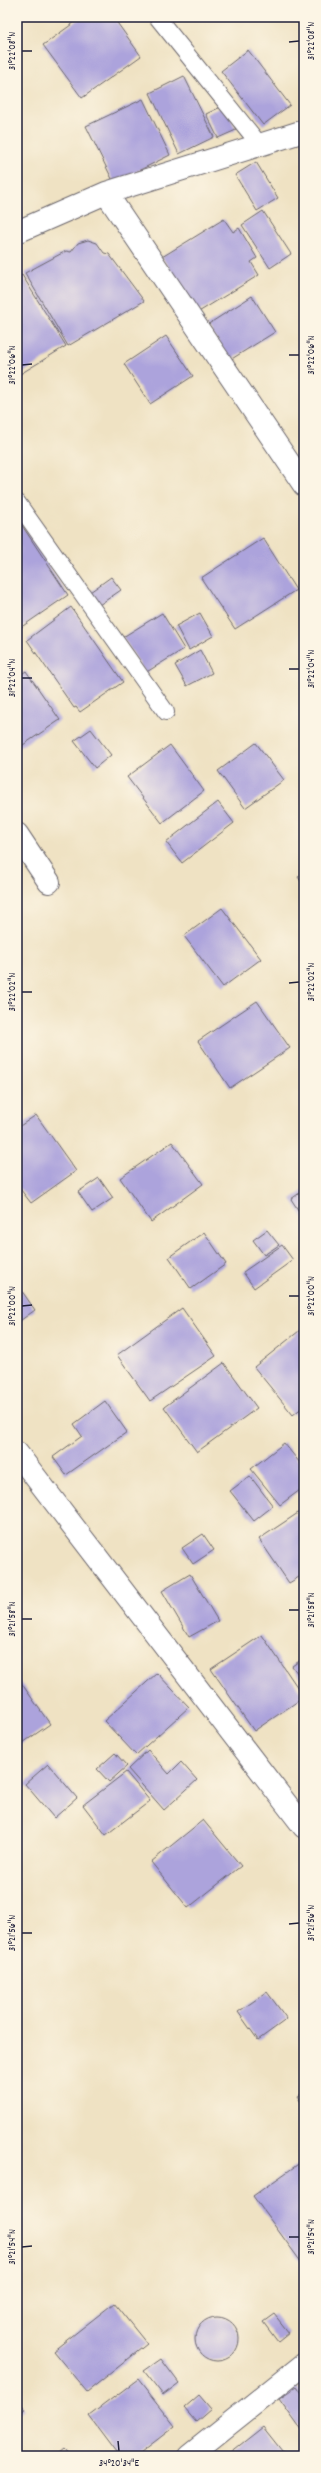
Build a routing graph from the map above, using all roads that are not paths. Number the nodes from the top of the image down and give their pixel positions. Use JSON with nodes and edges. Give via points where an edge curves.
{"nodes":[{"id":1,"x":157,"y":17,"type":"edge"},
{"id":2,"x":304,"y":132,"type":"edge"},
{"id":3,"x":260,"y":145,"type":"junction"},
{"id":4,"x":106,"y":193,"type":"junction"},
{"id":5,"x":17,"y":232,"type":"edge"},
{"id":6,"x":304,"y":485,"type":"edge"},
{"id":7,"x":17,"y":502,"type":"edge"},
{"id":8,"x":166,"y":712,"type":"dead end"},
{"id":9,"x":17,"y":834,"type":"edge"},
{"id":10,"x":49,"y":882,"type":"dead end"},
{"id":11,"x":17,"y":1453,"type":"edge"},
{"id":12,"x":304,"y":1827,"type":"edge"},
{"id":13,"x":304,"y":2364,"type":"edge"},
{"id":14,"x":189,"y":2456,"type":"edge"}],
"edges":[{"from":1,"to":3,"type":"lane"},
{"from":2,"to":3,"type":"street"},
{"from":3,"to":4,"type":"street"},
{"from":4,"to":5,"type":"street"},
{"from":4,"to":6,"type":"street"},
{"from":7,"to":8,"type":"lane"},
{"from":9,"to":10,"type":"street"},
{"from":11,"to":12,"type":"street"},
{"from":13,"to":14,"type":"street"}]}
